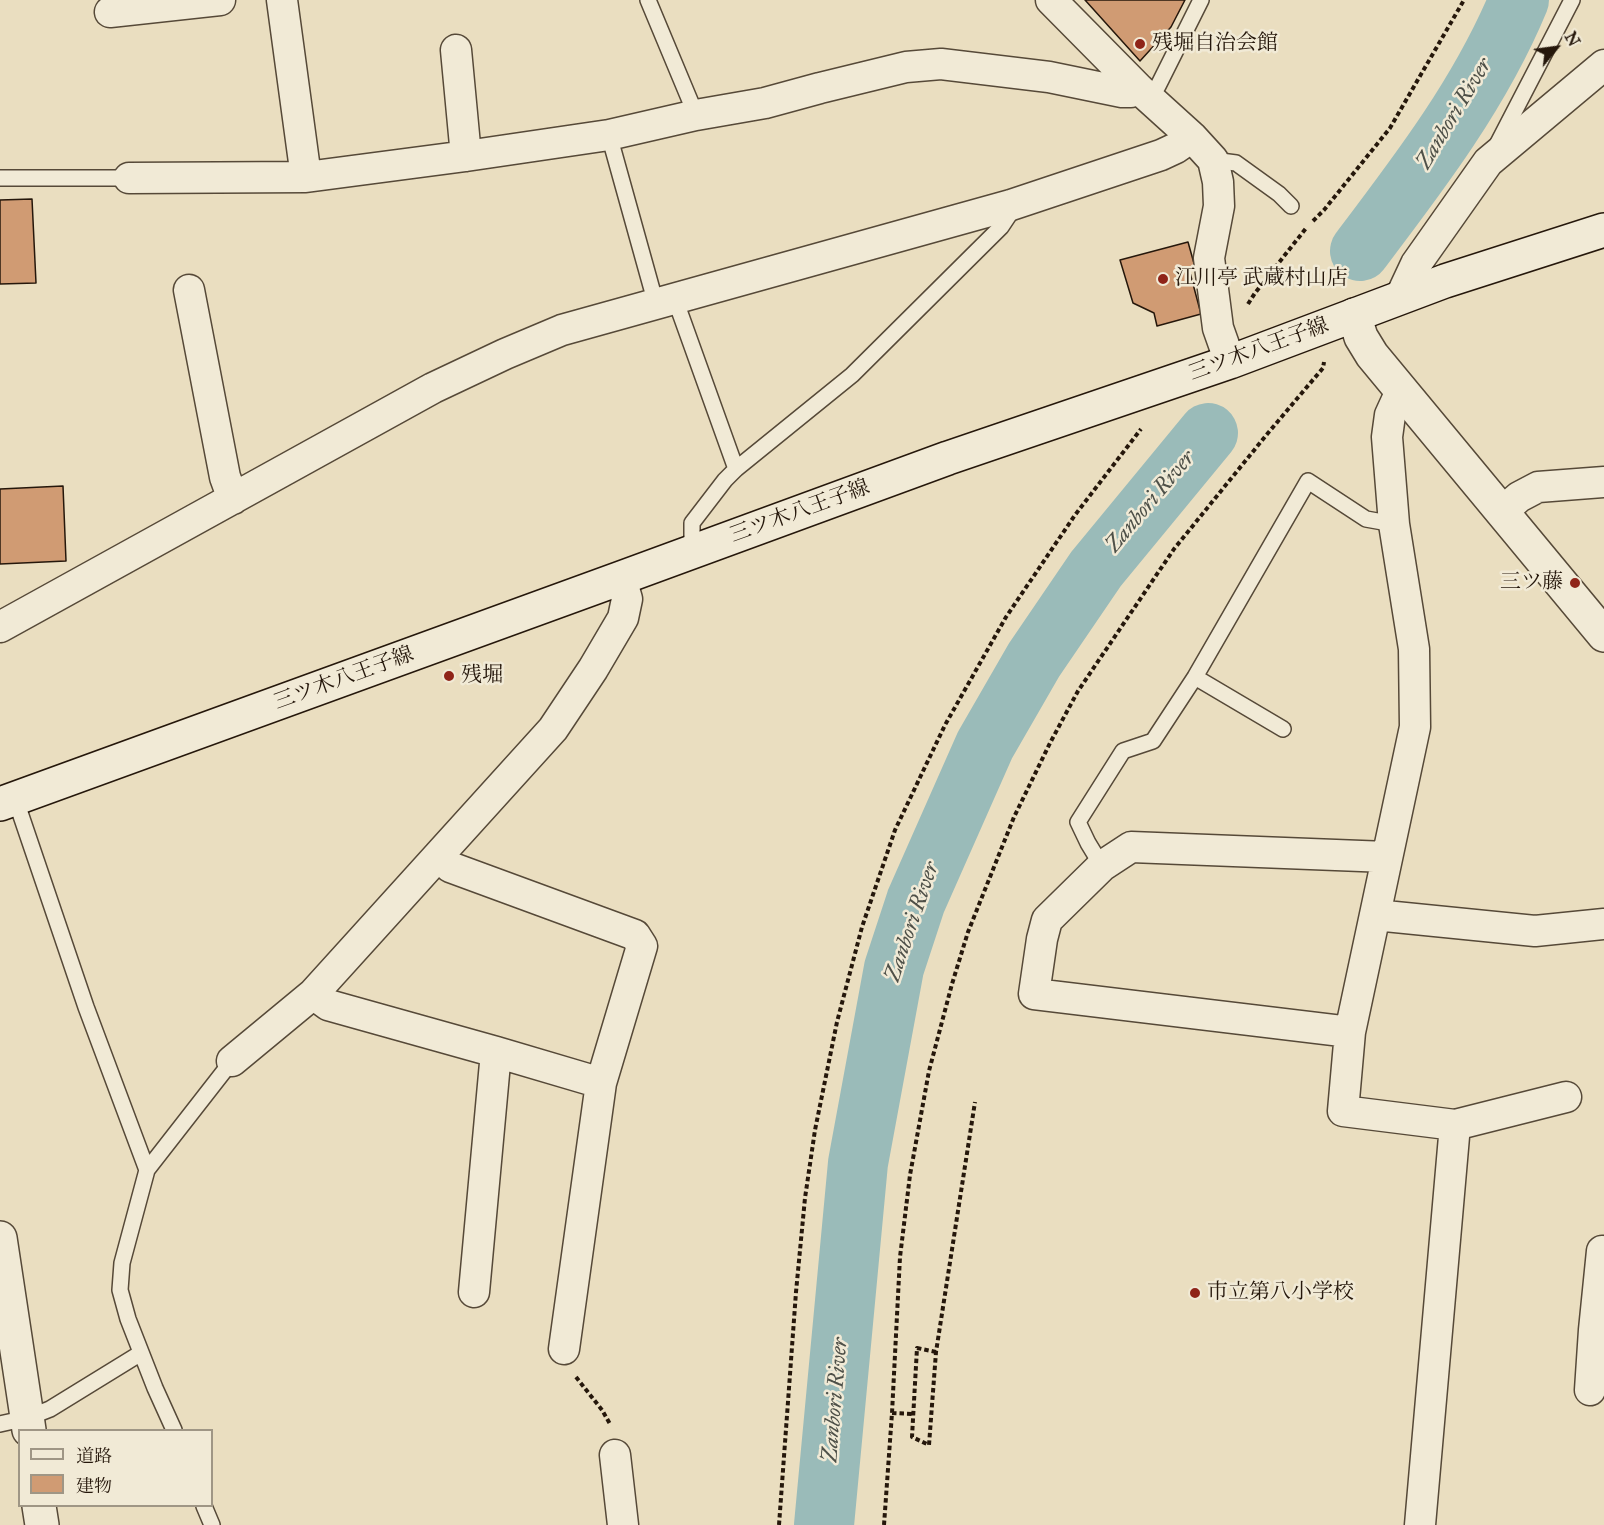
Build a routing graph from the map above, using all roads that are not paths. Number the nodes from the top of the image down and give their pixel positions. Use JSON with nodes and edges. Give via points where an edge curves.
{"nodes":[{"id":1,"x":220,"y":0,"type":"edge"},
{"id":2,"x":282,"y":0,"type":"edge"},
{"id":3,"x":648,"y":0,"type":"edge"},
{"id":4,"x":1051,"y":0,"type":"edge"},
{"id":5,"x":1200,"y":0,"type":"edge"},
{"id":6,"x":1572,"y":0,"type":"edge"},
{"id":7,"x":110,"y":12,"type":"dead end"},
{"id":8,"x":456,"y":50,"type":"dead end"},
{"id":9,"x":1604,"y":65,"type":"edge"},
{"id":10,"x":1144,"y":93,"type":"junction"},
{"id":11,"x":696,"y":115,"type":"junction"},
{"id":12,"x":609,"y":135,"type":"junction"},
{"id":13,"x":1192,"y":137,"type":"junction"},
{"id":14,"x":466,"y":156,"type":"junction"},
{"id":15,"x":1213,"y":160,"type":"junction"},
{"id":16,"x":1488,"y":162,"type":"junction"},
{"id":17,"x":306,"y":177,"type":"junction"},
{"id":18,"x":0,"y":178,"type":"edge"},
{"id":19,"x":129,"y":178,"type":"joint"},
{"id":20,"x":1011,"y":205,"type":"junction"},
{"id":21,"x":1292,"y":206,"type":"dead end"},
{"id":22,"x":1604,"y":230,"type":"edge"},
{"id":23,"x":189,"y":290,"type":"dead end"},
{"id":24,"x":1401,"y":296,"type":"junction"},
{"id":25,"x":665,"y":302,"type":"junction"},
{"id":26,"x":1354,"y":315,"type":"junction"},
{"id":27,"x":1230,"y":362,"type":"junction"},
{"id":28,"x":1401,"y":391,"type":"junction"},
{"id":29,"x":736,"y":469,"type":"junction"},
{"id":30,"x":1604,"y":482,"type":"edge"},
{"id":31,"x":233,"y":499,"type":"junction"},
{"id":32,"x":1502,"y":512,"type":"junction"},
{"id":33,"x":1394,"y":524,"type":"junction"},
{"id":34,"x":692,"y":552,"type":"junction"},
{"id":35,"x":621,"y":578,"type":"junction"},
{"id":36,"x":0,"y":627,"type":"edge"},
{"id":37,"x":1604,"y":635,"type":"edge"},
{"id":38,"x":1195,"y":677,"type":"junction"},
{"id":39,"x":1283,"y":729,"type":"dead end"},
{"id":40,"x":8,"y":801,"type":"edge"},
{"id":41,"x":440,"y":855,"type":"junction"},
{"id":42,"x":1387,"y":857,"type":"junction"},
{"id":43,"x":1102,"y":866,"type":"junction"},
{"id":44,"x":1375,"y":915,"type":"junction"},
{"id":45,"x":1604,"y":924,"type":"edge"},
{"id":46,"x":313,"y":994,"type":"junction"},
{"id":47,"x":1350,"y":1032,"type":"junction"},
{"id":48,"x":496,"y":1052,"type":"junction"},
{"id":49,"x":232,"y":1061,"type":"joint"},
{"id":50,"x":601,"y":1083,"type":"junction"},
{"id":51,"x":1566,"y":1097,"type":"dead end"},
{"id":52,"x":1455,"y":1125,"type":"junction"},
{"id":53,"x":147,"y":1170,"type":"junction"},
{"id":54,"x":0,"y":1238,"type":"edge"},
{"id":55,"x":1604,"y":1252,"type":"edge"},
{"id":56,"x":474,"y":1293,"type":"dead end"},
{"id":57,"x":1599,"y":1330,"type":"edge"},
{"id":58,"x":564,"y":1349,"type":"road end"},
{"id":59,"x":141,"y":1353,"type":"junction"},
{"id":60,"x":1590,"y":1390,"type":"dead end"},
{"id":61,"x":18,"y":1424,"type":"edge"},
{"id":62,"x":173,"y":1429,"type":"edge"},
{"id":63,"x":615,"y":1455,"type":"road end"},
{"id":64,"x":39,"y":1507,"type":"edge"},
{"id":65,"x":204,"y":1507,"type":"edge"},
{"id":66,"x":42,"y":1525,"type":"edge"},
{"id":67,"x":212,"y":1525,"type":"edge"},
{"id":68,"x":623,"y":1525,"type":"edge"},
{"id":69,"x":1420,"y":1525,"type":"edge"}],
"edges":[{"from":1,"to":7,"type":"street"},
{"from":2,"to":17,"type":"street"},
{"from":3,"to":11,"type":"lane"},
{"from":4,"to":10,"type":"street"},
{"from":5,"to":10,"type":"lane","via":[[1158,86]]},
{"from":6,"to":16,"type":"lane"},
{"from":8,"to":14,"type":"street"},
{"from":9,"to":16,"type":"street"},
{"from":10,"to":11,"type":"street","via":[[941,64],[906,67],[765,103]]},
{"from":10,"to":13,"type":"street"},
{"from":11,"to":12,"type":"street"},
{"from":12,"to":14,"type":"street"},
{"from":12,"to":25,"type":"lane"},
{"from":13,"to":15,"type":"street"},
{"from":13,"to":20,"type":"street","via":[[1161,155]]},
{"from":14,"to":17,"type":"street"},
{"from":15,"to":21,"type":"lane","via":[[1236,163]]},
{"from":15,"to":27,"type":"street","via":[[1219,206],[1209,258],[1218,328]]},
{"from":16,"to":24,"type":"street","via":[[1416,264]]},
{"from":17,"to":19,"type":"street"},
{"from":18,"to":19,"type":"lane"},
{"from":20,"to":25,"type":"street"},
{"from":20,"to":29,"type":"lane","via":[[1001,227],[852,375]]},
{"from":22,"to":24,"type":"main road","name":"三ツ木八王子線"},
{"from":23,"to":31,"type":"street","via":[[225,477]]},
{"from":24,"to":26,"type":"main road","name":"三ツ木八王子線"},
{"from":25,"to":29,"type":"lane"},
{"from":25,"to":31,"type":"street","via":[[562,330],[505,354],[433,388]]},
{"from":26,"to":27,"type":"main road","name":"三ツ木八王子線"},
{"from":26,"to":28,"type":"main road","via":[[1372,355]]},
{"from":27,"to":34,"type":"main road","name":"三ツ木八王子線","via":[[948,458]]},
{"from":28,"to":32,"type":"main road"},
{"from":28,"to":33,"type":"street","via":[[1390,415],[1387,437]]},
{"from":29,"to":34,"type":"lane","via":[[692,523]]},
{"from":30,"to":32,"type":"street","via":[[1538,487]]},
{"from":31,"to":36,"type":"street"},
{"from":32,"to":37,"type":"main road"},
{"from":33,"to":38,"type":"lane","via":[[1366,519],[1308,481]]},
{"from":33,"to":42,"type":"street","via":[[1414,649],[1415,727]]},
{"from":34,"to":35,"type":"main road","name":"三ツ木八王子線"},
{"from":35,"to":40,"type":"main road","name":"三ツ木八王子線"},
{"from":35,"to":41,"type":"street","via":[[627,599],[623,618],[593,669],[553,729]]},
{"from":38,"to":39,"type":"lane"},
{"from":38,"to":43,"type":"lane","via":[[1153,741],[1123,751],[1078,822]]},
{"from":40,"to":53,"type":"lane"},
{"from":41,"to":46,"type":"street"},
{"from":41,"to":50,"type":"street","via":[[450,867],[639,940],[642,946]]},
{"from":42,"to":43,"type":"street","via":[[1131,847]]},
{"from":42,"to":44,"type":"street"},
{"from":43,"to":47,"type":"street","via":[[1047,920],[1034,994]]},
{"from":44,"to":45,"type":"street","via":[[1535,931]]},
{"from":44,"to":47,"type":"street"},
{"from":46,"to":48,"type":"street","via":[[328,1005]]},
{"from":46,"to":49,"type":"street"},
{"from":47,"to":52,"type":"street","via":[[1344,1111]]},
{"from":48,"to":50,"type":"street"},
{"from":48,"to":56,"type":"street"},
{"from":49,"to":53,"type":"lane"},
{"from":50,"to":58,"type":"street"},
{"from":51,"to":52,"type":"street"},
{"from":52,"to":69,"type":"street"},
{"from":53,"to":59,"type":"lane","via":[[122,1263],[120,1290]]},
{"from":54,"to":61,"type":"main road"},
{"from":55,"to":57,"type":"street"},
{"from":57,"to":60,"type":"street"},
{"from":59,"to":61,"type":"lane","via":[[50,1409]]},
{"from":59,"to":62,"type":"lane"},
{"from":63,"to":68,"type":"street"},
{"from":64,"to":66,"type":"main road"},
{"from":65,"to":67,"type":"lane"}]}
